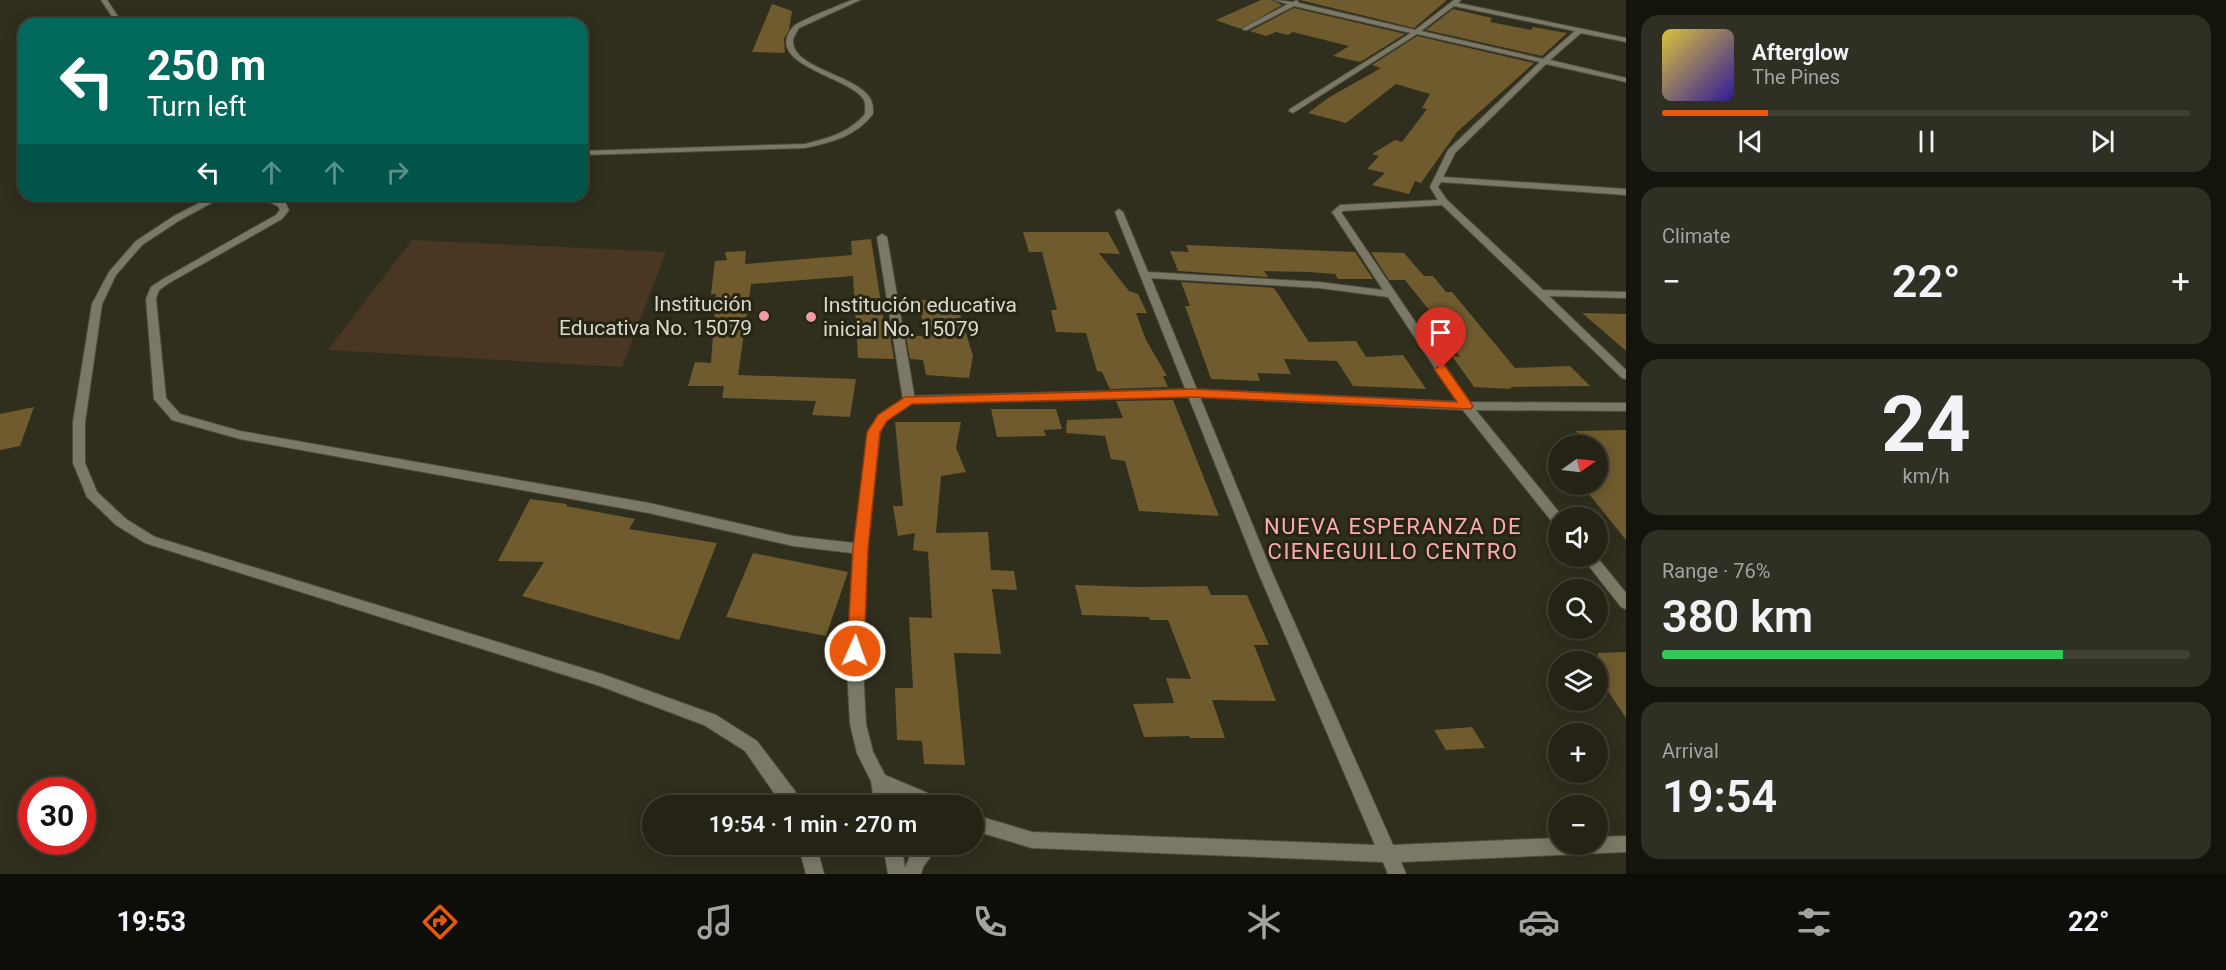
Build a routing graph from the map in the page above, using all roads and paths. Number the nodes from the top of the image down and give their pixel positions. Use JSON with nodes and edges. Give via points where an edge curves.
{"nodes":[{"id":1,"x":104,"y":0,"type":"edge"},
{"id":2,"x":857,"y":0,"type":"edge"},
{"id":3,"x":1277,"y":0,"type":"edge"},
{"id":4,"x":1302,"y":0,"type":"edge"},
{"id":5,"x":1455,"y":2,"type":"edge"},
{"id":6,"x":1294,"y":4,"type":"junction"},
{"id":7,"x":116,"y":18,"type":"edge"},
{"id":8,"x":1245,"y":29,"type":"dead end"},
{"id":9,"x":1580,"y":30,"type":"junction"},
{"id":10,"x":1416,"y":32,"type":"junction"},
{"id":11,"x":1626,"y":40,"type":"edge"},
{"id":12,"x":1544,"y":62,"type":"junction"},
{"id":13,"x":1626,"y":80,"type":"edge"},
{"id":14,"x":1293,"y":111,"type":"dead end"},
{"id":15,"x":588,"y":153,"type":"edge"},
{"id":16,"x":1438,"y":179,"type":"junction"},
{"id":17,"x":1626,"y":192,"type":"edge"},
{"id":18,"x":210,"y":201,"type":"edge"},
{"id":19,"x":274,"y":201,"type":"edge"},
{"id":20,"x":1444,"y":202,"type":"junction"},
{"id":21,"x":1119,"y":212,"type":"dead end"},
{"id":22,"x":882,"y":237,"type":"dead end"},
{"id":23,"x":1145,"y":275,"type":"junction"},
{"id":24,"x":1540,"y":293,"type":"junction"},
{"id":25,"x":1389,"y":294,"type":"junction"},
{"id":26,"x":1626,"y":295,"type":"edge"},
{"id":27,"x":1626,"y":376,"type":"edge"},
{"id":28,"x":1192,"y":393,"type":"junction"},
{"id":29,"x":909,"y":400,"type":"junction"},
{"id":30,"x":1466,"y":406,"type":"junction"},
{"id":31,"x":1626,"y":407,"type":"edge"},
{"id":32,"x":1548,"y":508,"type":"edge"},
{"id":33,"x":861,"y":549,"type":"junction"},
{"id":34,"x":1597,"y":567,"type":"edge"},
{"id":35,"x":1626,"y":603,"type":"edge"},
{"id":36,"x":879,"y":780,"type":"junction"},
{"id":37,"x":788,"y":795,"type":"edge"},
{"id":38,"x":882,"y":795,"type":"edge"},
{"id":39,"x":913,"y":795,"type":"edge"},
{"id":40,"x":984,"y":827,"type":"edge"},
{"id":41,"x":1626,"y":844,"type":"edge"},
{"id":42,"x":1389,"y":854,"type":"junction"},
{"id":43,"x":810,"y":855,"type":"edge"},
{"id":44,"x":894,"y":855,"type":"edge"},
{"id":45,"x":922,"y":855,"type":"edge"},
{"id":46,"x":815,"y":874,"type":"edge"},
{"id":47,"x":897,"y":874,"type":"edge"},
{"id":48,"x":912,"y":874,"type":"edge"},
{"id":49,"x":1397,"y":874,"type":"edge"}],
"edges":[{"from":1,"to":7,"type":"street"},
{"from":2,"to":15,"type":"street","via":[[804,22],[790,35],[789,44],[801,61],[854,86],[867,100],[869,114],[860,127],[836,139],[805,147]]},
{"from":3,"to":6,"type":"street"},
{"from":4,"to":6,"type":"street"},
{"from":5,"to":9,"type":"street"},
{"from":5,"to":10,"type":"street"},
{"from":6,"to":8,"type":"street"},
{"from":6,"to":10,"type":"street"},
{"from":9,"to":11,"type":"street"},
{"from":9,"to":12,"type":"street"},
{"from":10,"to":12,"type":"street"},
{"from":10,"to":14,"type":"street"},
{"from":12,"to":13,"type":"street"},
{"from":12,"to":16,"type":"street","via":[[1451,152]]},
{"from":16,"to":17,"type":"street"},
{"from":16,"to":20,"type":"street","via":[[1434,187]]},
{"from":18,"to":37,"type":"street","via":[[139,243],[112,274],[97,304],[79,422],[79,463],[92,494],[121,522],[150,540],[602,680],[710,720],[751,746]]},
{"from":19,"to":33,"type":"street","via":[[285,210],[279,217],[166,281],[150,299],[160,399],[176,417],[240,435],[649,508],[793,541]]},
{"from":20,"to":24,"type":"street"},
{"from":20,"to":25,"type":"street","via":[[1336,210]]},
{"from":21,"to":23,"type":"street"},
{"from":22,"to":29,"type":"street"},
{"from":23,"to":25,"type":"street","via":[[1319,285]]},
{"from":23,"to":28,"type":"street"},
{"from":24,"to":26,"type":"street"},
{"from":24,"to":27,"type":"street"},
{"from":25,"to":30,"type":"street"},
{"from":28,"to":29,"type":"street"},
{"from":28,"to":30,"type":"street"},
{"from":28,"to":42,"type":"street","via":[[1265,572]]},
{"from":29,"to":33,"type":"street","via":[[882,418],[874,432]]},
{"from":30,"to":31,"type":"street"},
{"from":30,"to":32,"type":"street"},
{"from":33,"to":36,"type":"street","via":[[855,658],[858,724],[865,753]]},
{"from":34,"to":35,"type":"street"},
{"from":36,"to":38,"type":"street"},
{"from":36,"to":39,"type":"street"},
{"from":40,"to":42,"type":"street","via":[[1032,840]]},
{"from":41,"to":42,"type":"street"},
{"from":42,"to":49,"type":"street"},
{"from":43,"to":46,"type":"street"},
{"from":44,"to":47,"type":"street"},
{"from":45,"to":48,"type":"street"}]}
